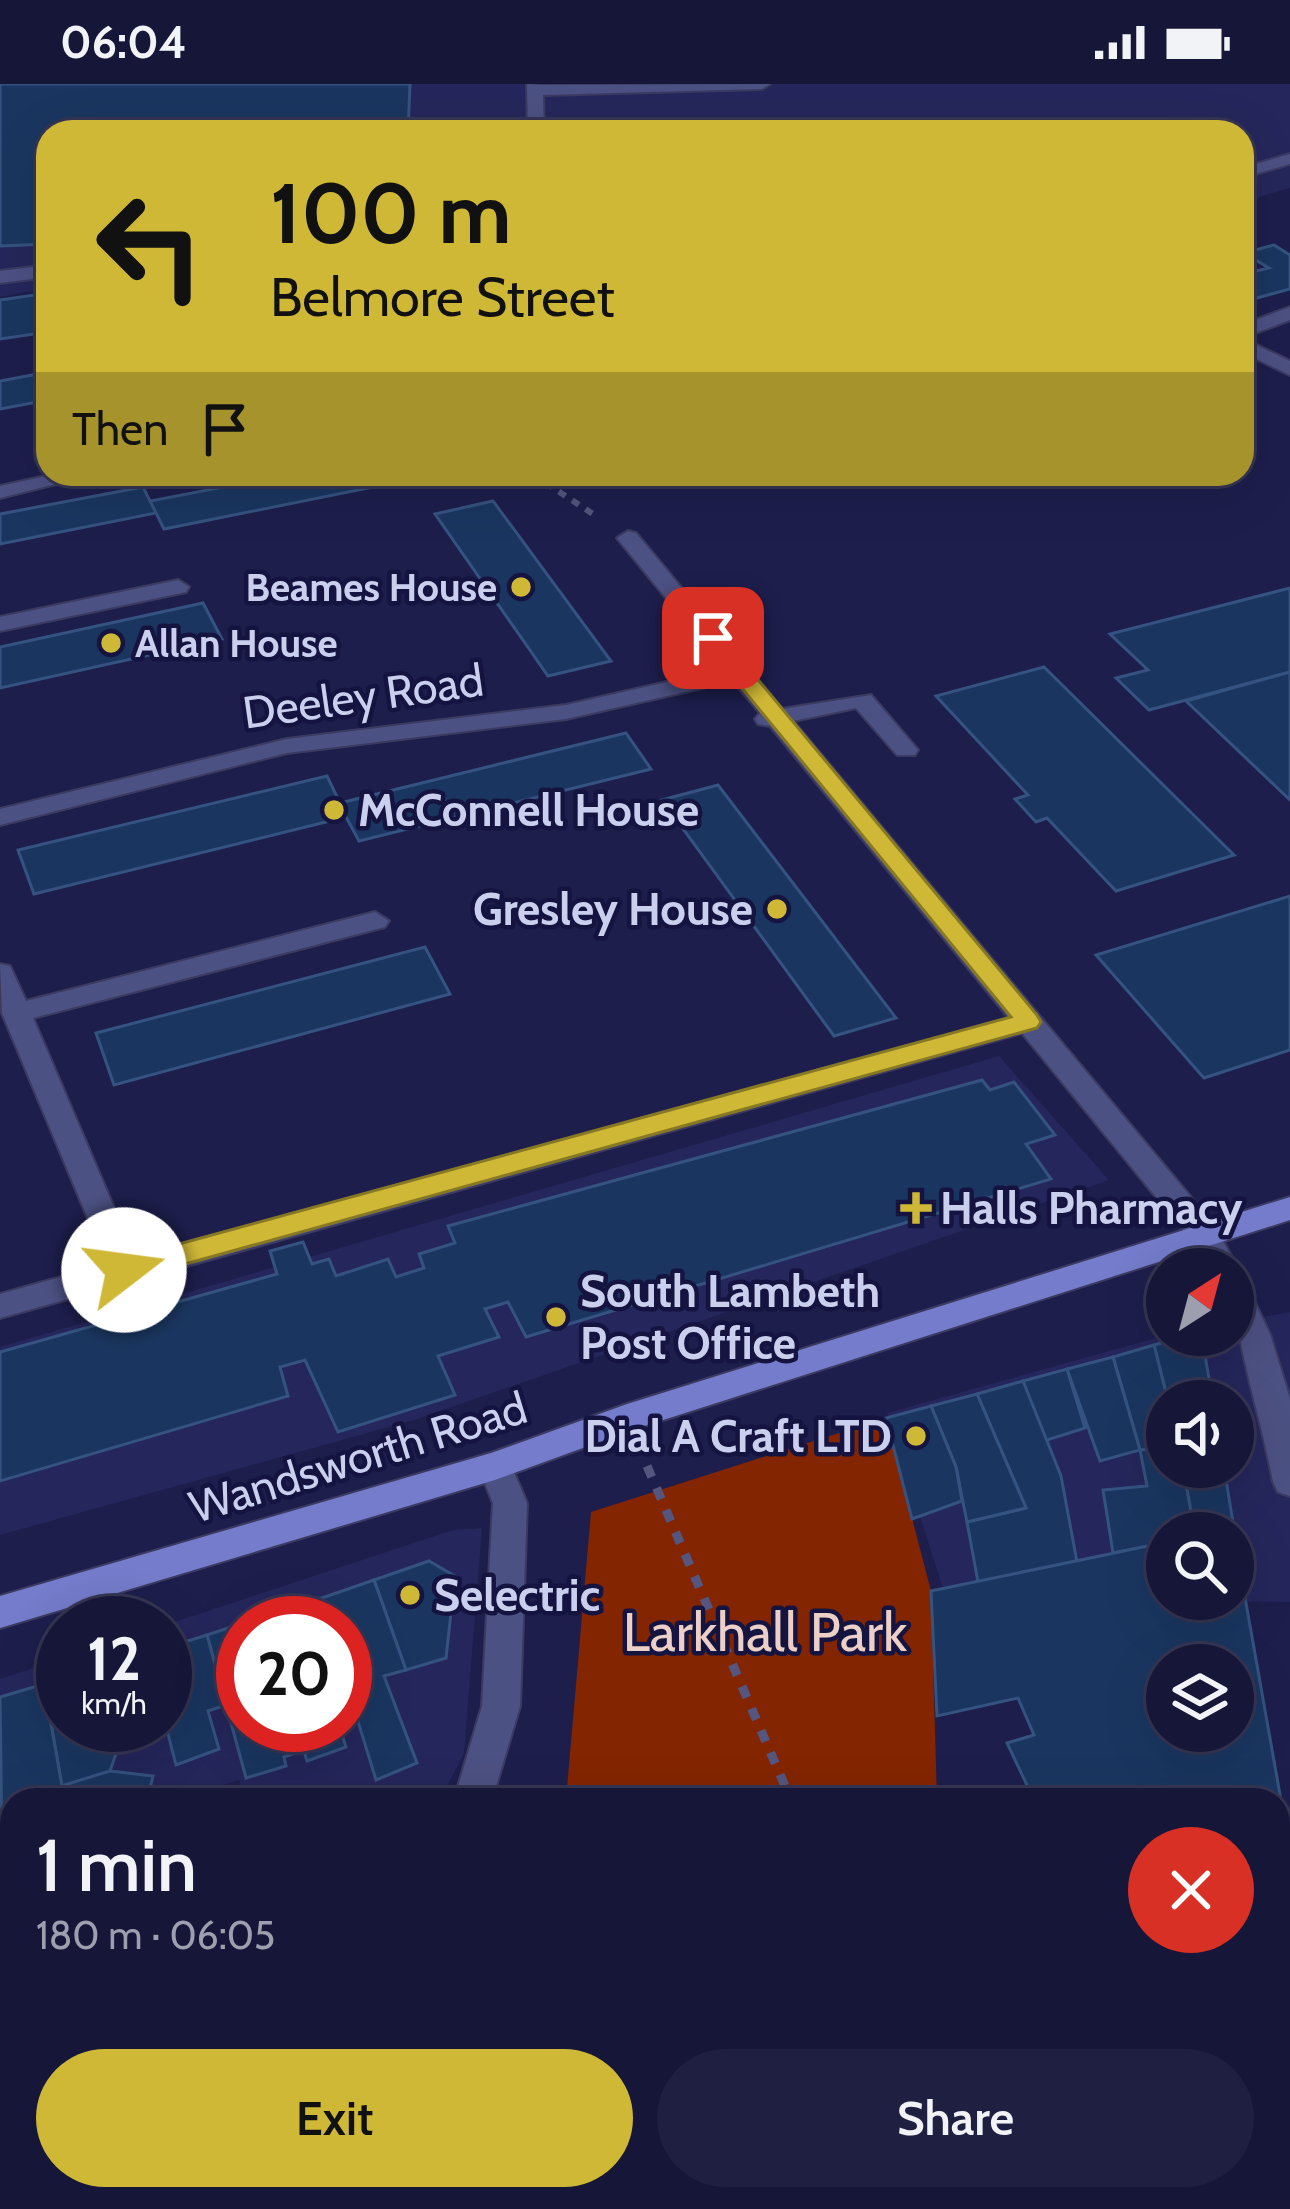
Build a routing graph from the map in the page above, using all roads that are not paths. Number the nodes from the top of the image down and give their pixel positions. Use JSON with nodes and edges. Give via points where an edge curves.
{"nodes":[{"id":1,"x":762,"y":84,"type":"edge"},
{"id":2,"x":535,"y":87,"type":"edge"},
{"id":3,"x":536,"y":120,"type":"edge"},
{"id":4,"x":1290,"y":159,"type":"edge"},
{"id":5,"x":1254,"y":170,"type":"edge"},
{"id":6,"x":36,"y":272,"type":"edge"},
{"id":7,"x":0,"y":277,"type":"edge"},
{"id":8,"x":1290,"y":313,"type":"edge"},
{"id":9,"x":1254,"y":327,"type":"edge"},
{"id":10,"x":1254,"y":350,"type":"edge"},
{"id":11,"x":1290,"y":369,"type":"edge"},
{"id":12,"x":36,"y":484,"type":"edge"},
{"id":13,"x":0,"y":491,"type":"edge"},
{"id":14,"x":628,"y":538,"type":"road end"},
{"id":15,"x":178,"y":587,"type":"dead end"},
{"id":16,"x":0,"y":623,"type":"edge"},
{"id":17,"x":741,"y":671,"type":"junction"},
{"id":18,"x":772,"y":718,"type":"junction"},
{"id":19,"x":906,"y":750,"type":"dead end"},
{"id":20,"x":0,"y":817,"type":"edge"},
{"id":21,"x":375,"y":921,"type":"dead end"},
{"id":22,"x":0,"y":974,"type":"edge"},
{"id":23,"x":16,"y":1013,"type":"junction"},
{"id":24,"x":1028,"y":1022,"type":"junction"},
{"id":25,"x":1290,"y":1208,"type":"edge"},
{"id":26,"x":1204,"y":1234,"type":"junction"},
{"id":27,"x":1211,"y":1248,"type":"edge"},
{"id":28,"x":124,"y":1270,"type":"junction"},
{"id":29,"x":0,"y":1306,"type":"edge"},
{"id":30,"x":1254,"y":1334,"type":"edge"},
{"id":31,"x":495,"y":1466,"type":"junction"},
{"id":32,"x":1290,"y":1482,"type":"edge"},
{"id":33,"x":0,"y":1612,"type":"edge"},
{"id":34,"x":477,"y":1788,"type":"edge"}],
"edges":[{"from":1,"to":2,"type":"street"},
{"from":2,"to":3,"type":"street"},
{"from":4,"to":5,"type":"street"},
{"from":6,"to":7,"type":"street"},
{"from":8,"to":9,"type":"street"},
{"from":10,"to":11,"type":"street"},
{"from":12,"to":13,"type":"street"},
{"from":14,"to":17,"type":"street"},
{"from":15,"to":16,"type":"street"},
{"from":17,"to":18,"type":"street"},
{"from":17,"to":20,"type":"street","name":"Deeley Road","via":[[566,712],[287,746]]},
{"from":18,"to":19,"type":"street","via":[[862,700]]},
{"from":18,"to":24,"type":"street"},
{"from":21,"to":23,"type":"street"},
{"from":22,"to":23,"type":"street"},
{"from":23,"to":28,"type":"street"},
{"from":24,"to":26,"type":"street"},
{"from":24,"to":28,"type":"street"},
{"from":25,"to":26,"type":"main road","name":"Wandsworth Road"},
{"from":26,"to":27,"type":"street"},
{"from":26,"to":31,"type":"main road","name":"Wandsworth Road"},
{"from":28,"to":29,"type":"street"},
{"from":30,"to":32,"type":"street"},
{"from":31,"to":33,"type":"main road","name":"Wandsworth Road"},
{"from":31,"to":34,"type":"street","via":[[510,1503],[501,1706]]}]}
